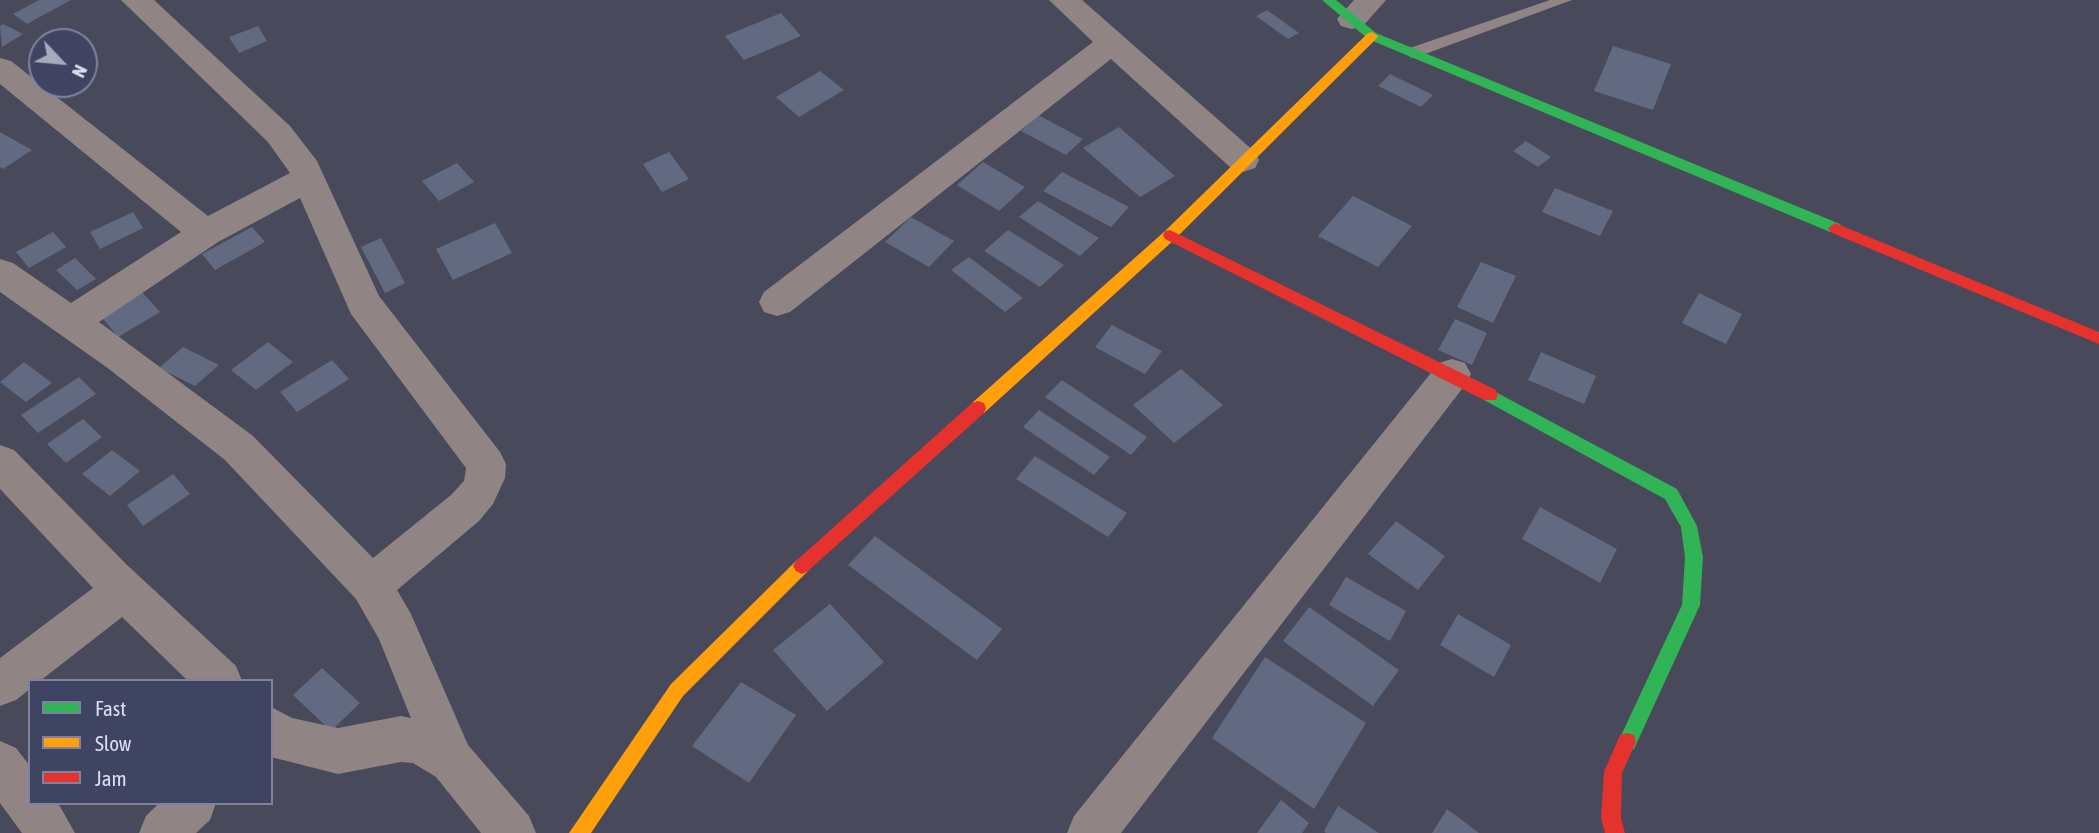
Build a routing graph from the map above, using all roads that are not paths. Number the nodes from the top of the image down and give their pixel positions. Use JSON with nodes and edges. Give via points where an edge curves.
{"nodes":[{"id":1,"x":136,"y":0,"type":"edge"},
{"id":2,"x":1064,"y":0,"type":"edge"},
{"id":3,"x":1328,"y":0,"type":"edge"},
{"id":4,"x":1565,"y":0,"type":"edge"},
{"id":5,"x":1365,"y":18,"type":"edge"},
{"id":6,"x":1111,"y":44,"type":"junction"},
{"id":7,"x":1412,"y":53,"type":"junction"},
{"id":8,"x":0,"y":68,"type":"edge"},
{"id":9,"x":1243,"y":160,"type":"junction"},
{"id":10,"x":309,"y":178,"type":"junction"},
{"id":11,"x":206,"y":233,"type":"junction"},
{"id":12,"x":1170,"y":235,"type":"junction"},
{"id":13,"x":0,"y":274,"type":"edge"},
{"id":14,"x":777,"y":302,"type":"dead end"},
{"id":15,"x":71,"y":322,"type":"junction"},
{"id":16,"x":2099,"y":338,"type":"edge"},
{"id":17,"x":1452,"y":374,"type":"junction"},
{"id":18,"x":0,"y":462,"type":"edge"},
{"id":19,"x":371,"y":585,"type":"junction"},
{"id":20,"x":124,"y":590,"type":"junction"},
{"id":21,"x":218,"y":679,"type":"edge"},
{"id":22,"x":0,"y":685,"type":"edge"},
{"id":23,"x":273,"y":731,"type":"edge"},
{"id":24,"x":452,"y":761,"type":"junction"},
{"id":25,"x":0,"y":764,"type":"edge"},
{"id":26,"x":28,"y":802,"type":"edge"},
{"id":27,"x":30,"y":805,"type":"edge"},
{"id":28,"x":191,"y":805,"type":"edge"},
{"id":29,"x":1611,"y":828,"type":"edge"},
{"id":30,"x":592,"y":829,"type":"edge"},
{"id":31,"x":51,"y":833,"type":"edge"},
{"id":32,"x":163,"y":833,"type":"edge"},
{"id":33,"x":512,"y":833,"type":"edge"},
{"id":34,"x":1091,"y":833,"type":"edge"}],
"edges":[{"from":1,"to":10,"type":"street","via":[[279,134]]},
{"from":2,"to":6,"type":"street"},
{"from":3,"to":5,"type":"street"},
{"from":4,"to":7,"type":"lane"},
{"from":5,"to":7,"type":"street"},
{"from":5,"to":9,"type":"street"},
{"from":6,"to":9,"type":"street"},
{"from":6,"to":14,"type":"street"},
{"from":7,"to":16,"type":"street"},
{"from":8,"to":11,"type":"street"},
{"from":9,"to":12,"type":"street"},
{"from":10,"to":11,"type":"street"},
{"from":10,"to":19,"type":"street","via":[[364,304],[486,464],[485,478],[465,508]]},
{"from":11,"to":15,"type":"street"},
{"from":12,"to":17,"type":"street"},
{"from":12,"to":30,"type":"street","via":[[779,587],[677,690]]},
{"from":13,"to":15,"type":"street"},
{"from":15,"to":19,"type":"street","via":[[239,448]]},
{"from":17,"to":29,"type":"street","via":[[1671,495],[1689,526],[1691,605],[1613,772]]},
{"from":17,"to":34,"type":"street"},
{"from":18,"to":20,"type":"street"},
{"from":19,"to":24,"type":"street","via":[[396,628]]},
{"from":20,"to":21,"type":"street"},
{"from":20,"to":22,"type":"street"},
{"from":23,"to":24,"type":"street","via":[[281,738],[338,751],[401,739],[420,742]]},
{"from":24,"to":33,"type":"street"},
{"from":25,"to":26,"type":"street"},
{"from":27,"to":31,"type":"street"},
{"from":28,"to":32,"type":"street"}]}
